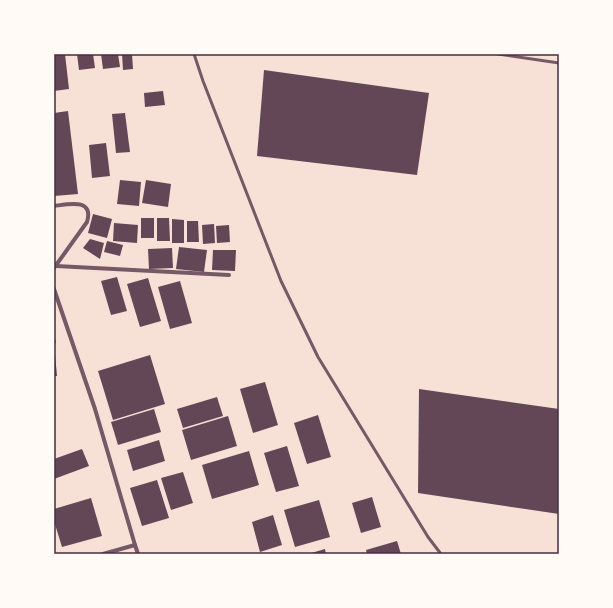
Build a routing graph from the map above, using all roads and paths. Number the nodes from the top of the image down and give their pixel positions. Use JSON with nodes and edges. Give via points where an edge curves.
{"nodes":[{"id":1,"x":194,"y":54,"type":"edge"},
{"id":2,"x":498,"y":54,"type":"edge"},
{"id":3,"x":559,"y":63,"type":"edge"},
{"id":4,"x":54,"y":206,"type":"edge"},
{"id":5,"x":55,"y":267,"type":"edge"},
{"id":6,"x":229,"y":275,"type":"dead end"},
{"id":7,"x":54,"y":288,"type":"edge"},
{"id":8,"x":136,"y":545,"type":"junction"},
{"id":9,"x":103,"y":554,"type":"edge"},
{"id":10,"x":138,"y":554,"type":"edge"},
{"id":11,"x":441,"y":554,"type":"edge"}],
"edges":[{"from":1,"to":11,"type":"lane","via":[[281,281],[318,357],[428,537]]},
{"from":2,"to":3,"type":"lane"},
{"from":4,"to":5,"type":"street","via":[[82,204],[89,215],[87,222]]},
{"from":5,"to":6,"type":"street"},
{"from":7,"to":8,"type":"street"},
{"from":8,"to":9,"type":"street"},
{"from":8,"to":10,"type":"street"}]}
